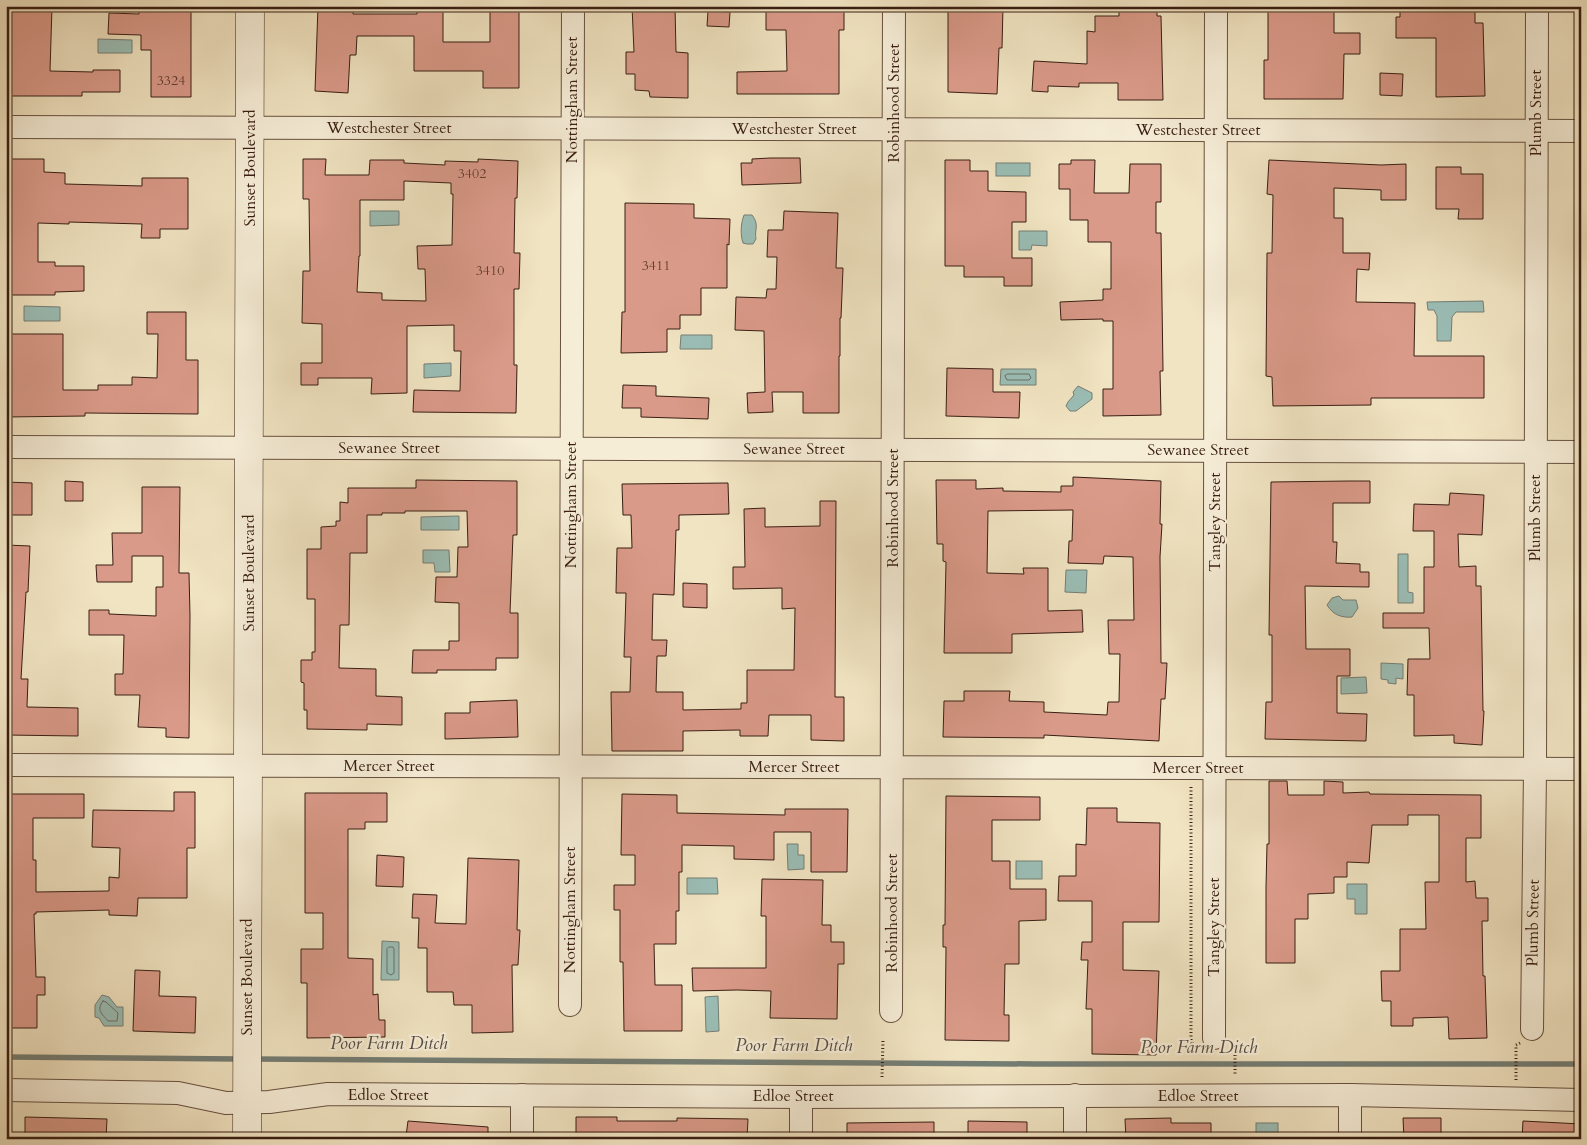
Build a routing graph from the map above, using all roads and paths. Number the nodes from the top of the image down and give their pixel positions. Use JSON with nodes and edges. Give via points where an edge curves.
{"nodes":[{"id":1,"x":250,"y":6,"type":"edge"},
{"id":2,"x":572,"y":6,"type":"edge"},
{"id":3,"x":894,"y":6,"type":"edge"},
{"id":4,"x":1216,"y":6,"type":"edge"},
{"id":5,"x":1537,"y":6,"type":"edge"},
{"id":6,"x":6,"y":127,"type":"edge"},
{"id":7,"x":250,"y":128,"type":"junction"},
{"id":8,"x":572,"y":128,"type":"junction"},
{"id":9,"x":894,"y":129,"type":"junction"},
{"id":10,"x":1216,"y":130,"type":"junction"},
{"id":11,"x":1536,"y":131,"type":"junction"},
{"id":12,"x":1581,"y":131,"type":"edge"},
{"id":13,"x":6,"y":447,"type":"edge"},
{"id":14,"x":249,"y":448,"type":"junction"},
{"id":15,"x":571,"y":449,"type":"junction"},
{"id":16,"x":893,"y":450,"type":"junction"},
{"id":17,"x":1215,"y":450,"type":"junction"},
{"id":18,"x":1536,"y":452,"type":"junction"},
{"id":19,"x":1581,"y":452,"type":"edge"},
{"id":20,"x":6,"y":765,"type":"edge"},
{"id":21,"x":248,"y":766,"type":"junction"},
{"id":22,"x":570,"y":766,"type":"junction"},
{"id":23,"x":892,"y":767,"type":"junction"},
{"id":24,"x":1214,"y":768,"type":"junction"},
{"id":25,"x":1535,"y":769,"type":"junction"},
{"id":26,"x":1581,"y":769,"type":"edge"},
{"id":27,"x":570,"y":1005,"type":"dead end"},
{"id":28,"x":892,"y":1010,"type":"dead end"},
{"id":29,"x":1532,"y":1029,"type":"dead end"},
{"id":30,"x":883,"y":1040,"type":"dead end"},
{"id":31,"x":1225,"y":1040,"type":"joint"},
{"id":32,"x":1516,"y":1053,"type":"dead end"},
{"id":33,"x":882,"y":1074,"type":"dead end"},
{"id":34,"x":1235,"y":1074,"type":"dead end"},
{"id":35,"x":1516,"y":1076,"type":"dead end"},
{"id":36,"x":6,"y":1090,"type":"edge"},
{"id":37,"x":522,"y":1095,"type":"junction"},
{"id":38,"x":1075,"y":1095,"type":"junction"},
{"id":39,"x":1350,"y":1095,"type":"junction"},
{"id":40,"x":801,"y":1097,"type":"junction"},
{"id":41,"x":1581,"y":1100,"type":"edge"},
{"id":42,"x":247,"y":1103,"type":"junction"},
{"id":43,"x":247,"y":1139,"type":"edge"},
{"id":44,"x":522,"y":1139,"type":"edge"},
{"id":45,"x":800,"y":1139,"type":"edge"},
{"id":46,"x":1075,"y":1139,"type":"edge"},
{"id":47,"x":1350,"y":1139,"type":"edge"}],
"edges":[{"from":1,"to":7,"type":"street","name":"Sunset Boulevard"},
{"from":2,"to":8,"type":"street","name":"Nottingham Street"},
{"from":3,"to":9,"type":"street","name":"Robinhood Street"},
{"from":4,"to":10,"type":"street","name":"Tangley Street"},
{"from":5,"to":11,"type":"street","name":"Plumb Street"},
{"from":6,"to":7,"type":"street","name":"Westchester Street"},
{"from":7,"to":8,"type":"street","name":"Westchester Street"},
{"from":7,"to":14,"type":"street","name":"Sunset Boulevard"},
{"from":8,"to":9,"type":"street","name":"Westchester Street"},
{"from":8,"to":15,"type":"street","name":"Nottingham Street"},
{"from":9,"to":10,"type":"street","name":"Westchester Street"},
{"from":9,"to":16,"type":"street","name":"Robinhood Street"},
{"from":10,"to":11,"type":"street","name":"Westchester Street"},
{"from":10,"to":17,"type":"street","name":"Tangley Street"},
{"from":11,"to":12,"type":"street","name":"Westchester Street"},
{"from":11,"to":18,"type":"street","name":"Plumb Street"},
{"from":13,"to":14,"type":"street","name":"Sewanee Street"},
{"from":14,"to":15,"type":"street","name":"Sewanee Street"},
{"from":14,"to":21,"type":"street","name":"Sunset Boulevard"},
{"from":15,"to":16,"type":"street","name":"Sewanee Street"},
{"from":15,"to":22,"type":"street","name":"Nottingham Street"},
{"from":16,"to":17,"type":"street","name":"Sewanee Street"},
{"from":16,"to":23,"type":"street","name":"Robinhood Street"},
{"from":17,"to":18,"type":"street","name":"Sewanee Street"},
{"from":17,"to":24,"type":"street","name":"Tangley Street"},
{"from":18,"to":19,"type":"street","name":"Sewanee Street"},
{"from":18,"to":25,"type":"street","name":"Plumb Street"},
{"from":20,"to":21,"type":"street","name":"Mercer Street"},
{"from":21,"to":22,"type":"street","name":"Mercer Street"},
{"from":21,"to":42,"type":"street","name":"Sunset Boulevard"},
{"from":22,"to":23,"type":"street","name":"Mercer Street"},
{"from":22,"to":27,"type":"street","name":"Nottingham Street"},
{"from":23,"to":24,"type":"street","name":"Mercer Street"},
{"from":23,"to":28,"type":"street","name":"Robinhood Street"},
{"from":24,"to":25,"type":"street","name":"Mercer Street"},
{"from":24,"to":31,"type":"street","name":"Tangley Street"},
{"from":25,"to":26,"type":"street","name":"Mercer Street"},
{"from":25,"to":29,"type":"street","name":"Plumb Street"},
{"from":30,"to":33,"type":"path"},
{"from":31,"to":34,"type":"path","via":[[1235,1049]]},
{"from":32,"to":35,"type":"path"},
{"from":36,"to":42,"type":"street","name":"Edloe Street","via":[[178,1093],[226,1103]]},
{"from":37,"to":40,"type":"street","name":"Edloe Street"},
{"from":37,"to":42,"type":"street","name":"Edloe Street","via":[[328,1094]]},
{"from":37,"to":44,"type":"street"},
{"from":38,"to":39,"type":"street","name":"Edloe Street"},
{"from":38,"to":40,"type":"street","name":"Edloe Street"},
{"from":38,"to":46,"type":"street"},
{"from":39,"to":41,"type":"street","name":"Edloe Street"},
{"from":39,"to":47,"type":"street"},
{"from":40,"to":45,"type":"street"},
{"from":42,"to":43,"type":"street","name":"Sunset Boulevard"}]}
